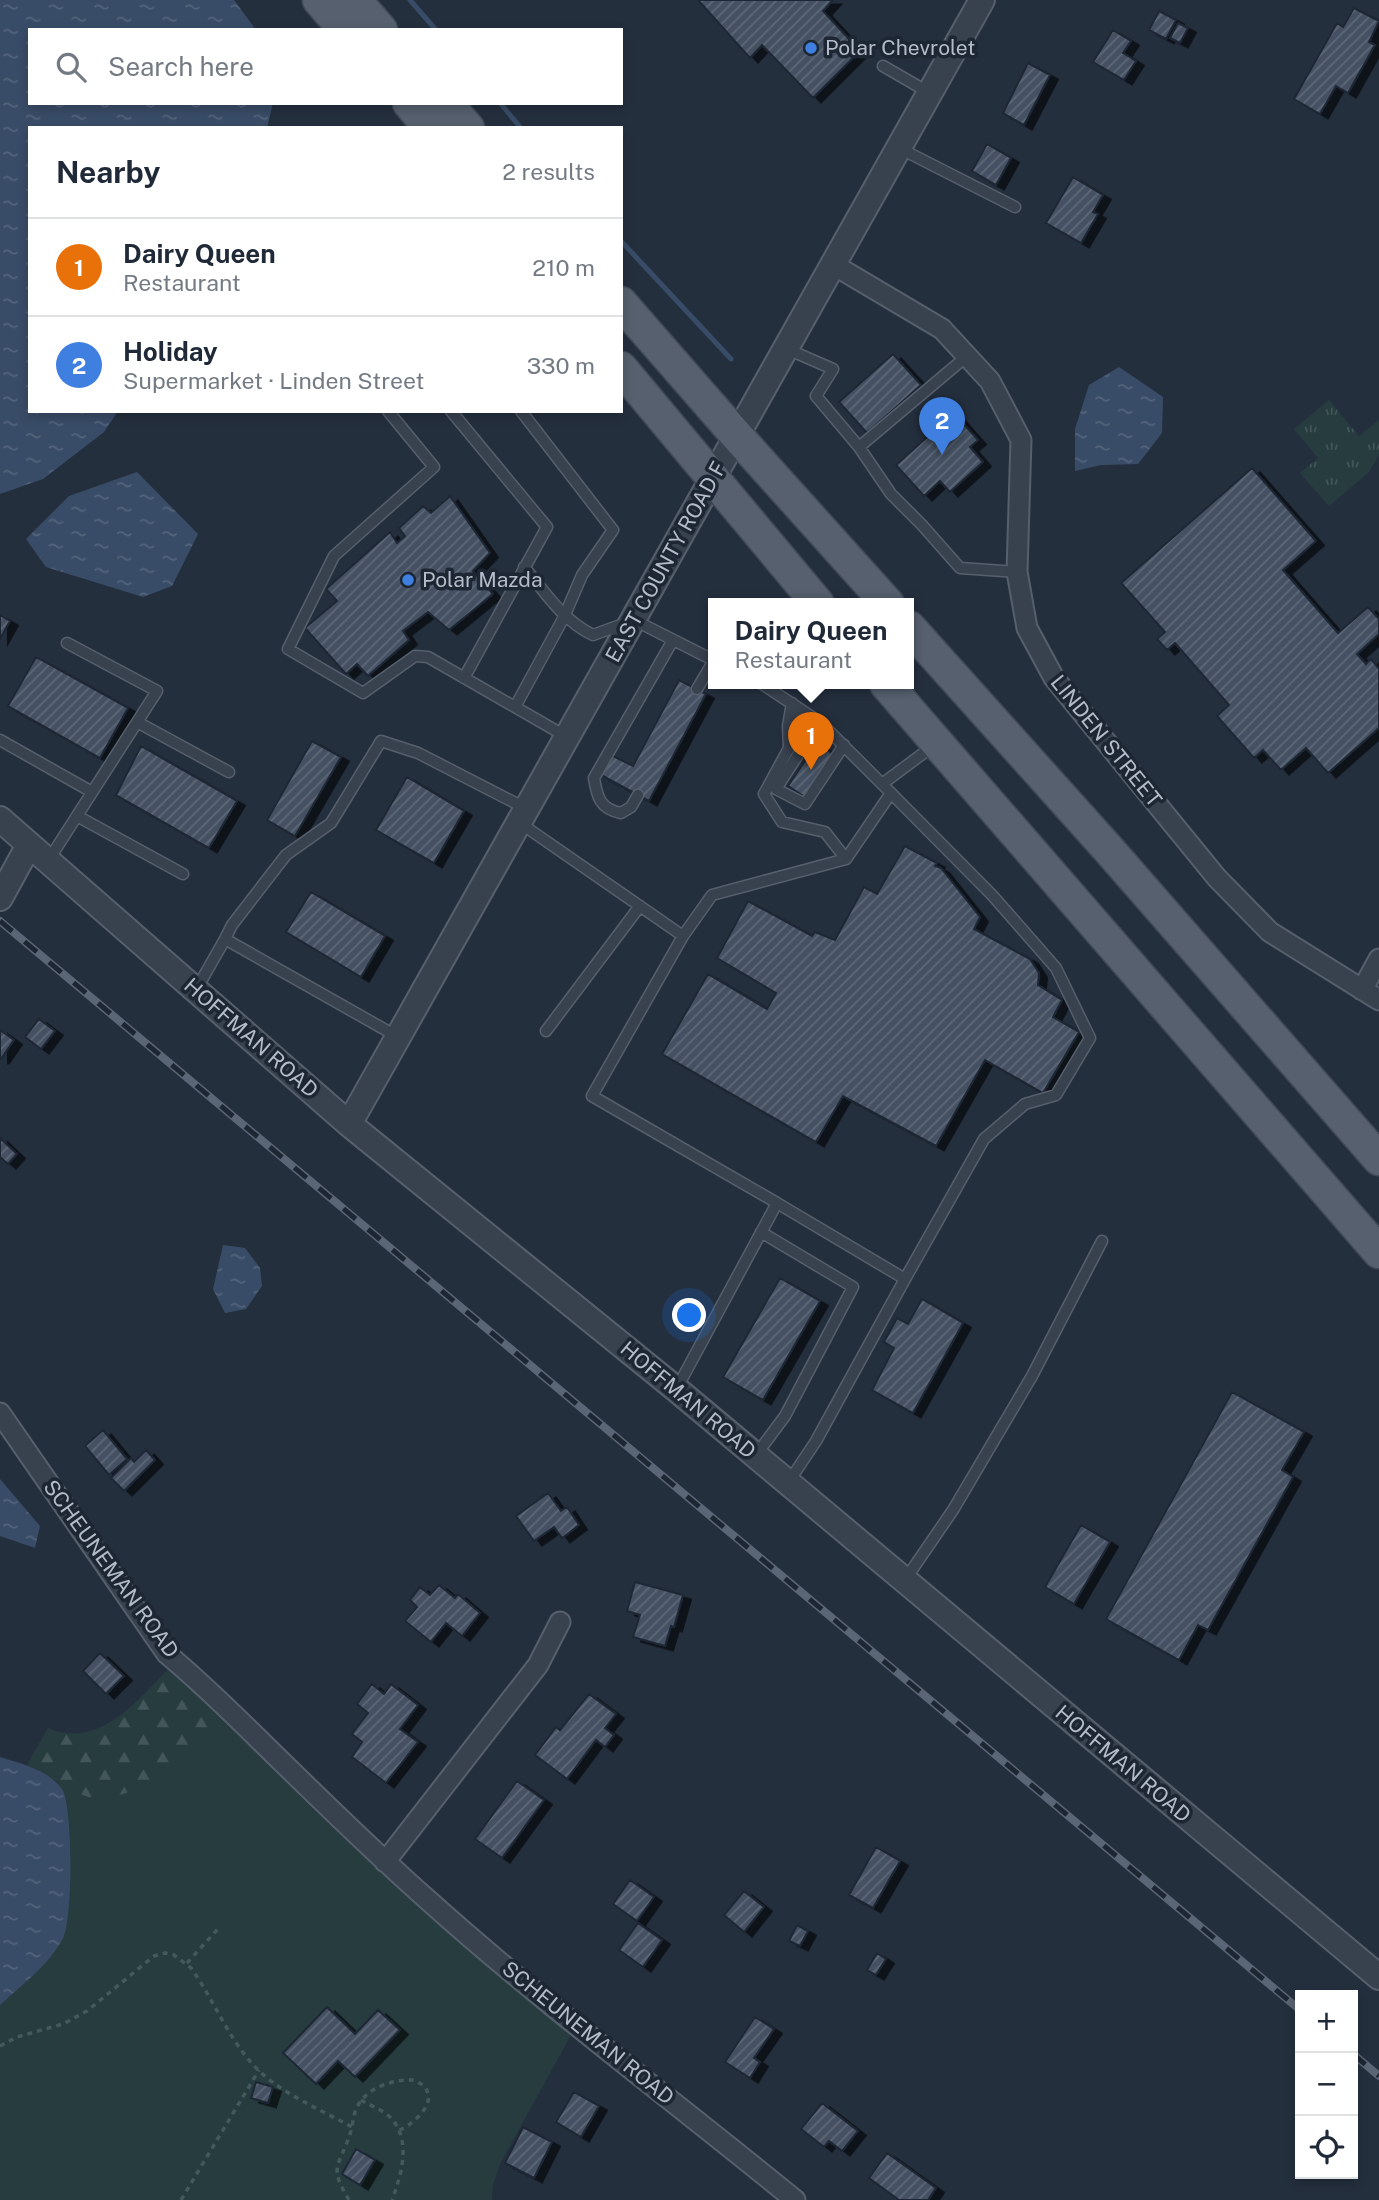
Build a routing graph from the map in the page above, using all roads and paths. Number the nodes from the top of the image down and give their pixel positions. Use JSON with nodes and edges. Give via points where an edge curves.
{"nodes":[{"id":1,"x":319,"y":0,"type":"edge"},
{"id":2,"x":355,"y":0,"type":"edge"},
{"id":3,"x":982,"y":0,"type":"edge"},
{"id":4,"x":343,"y":28,"type":"edge"},
{"id":5,"x":379,"y":28,"type":"edge"},
{"id":6,"x":883,"y":66,"type":"dead end"},
{"id":7,"x":930,"y":93,"type":"junction"},
{"id":8,"x":411,"y":105,"type":"edge"},
{"id":9,"x":448,"y":105,"type":"edge"},
{"id":10,"x":428,"y":126,"type":"edge"},
{"id":11,"x":466,"y":126,"type":"edge"},
{"id":12,"x":899,"y":148,"type":"junction"},
{"id":13,"x":1015,"y":207,"type":"dead end"},
{"id":14,"x":834,"y":265,"type":"junction"},
{"id":15,"x":623,"y":305,"type":"edge"},
{"id":16,"x":786,"y":349,"type":"junction"},
{"id":17,"x":967,"y":356,"type":"junction"},
{"id":18,"x":623,"y":370,"type":"edge"},
{"id":19,"x":390,"y":413,"type":"edge"},
{"id":20,"x":453,"y":413,"type":"edge"},
{"id":21,"x":523,"y":413,"type":"edge"},
{"id":22,"x":737,"y":436,"type":"junction"},
{"id":23,"x":859,"y":447,"type":"junction"},
{"id":24,"x":713,"y":479,"type":"junction"},
{"id":25,"x":524,"y":567,"type":"junction"},
{"id":26,"x":1017,"y":572,"type":"junction"},
{"id":27,"x":813,"y":598,"type":"edge"},
{"id":28,"x":883,"y":598,"type":"edge"},
{"id":29,"x":564,"y":617,"type":"junction"},
{"id":30,"x":634,"y":620,"type":"junction"},
{"id":31,"x":914,"y":633,"type":"edge"},
{"id":32,"x":673,"y":640,"type":"junction"},
{"id":33,"x":67,"y":643,"type":"dead end"},
{"id":34,"x":708,"y":658,"type":"edge"},
{"id":35,"x":708,"y":670,"type":"edge"},
{"id":36,"x":464,"y":678,"type":"junction"},
{"id":37,"x":697,"y":689,"type":"dead end"},
{"id":38,"x":770,"y":689,"type":"edge"},
{"id":39,"x":890,"y":689,"type":"edge"},
{"id":40,"x":792,"y":703,"type":"junction"},
{"id":41,"x":515,"y":707,"type":"junction"},
{"id":42,"x":137,"y":722,"type":"junction"},
{"id":43,"x":568,"y":737,"type":"junction"},
{"id":44,"x":0,"y":740,"type":"edge"},
{"id":45,"x":936,"y":744,"type":"junction"},
{"id":46,"x":844,"y":745,"type":"junction"},
{"id":47,"x":229,"y":772,"type":"dead end"},
{"id":48,"x":882,"y":783,"type":"junction"},
{"id":49,"x":92,"y":792,"type":"junction"},
{"id":50,"x":891,"y":793,"type":"junction"},
{"id":51,"x":638,"y":795,"type":"dead end"},
{"id":52,"x":77,"y":816,"type":"junction"},
{"id":53,"x":523,"y":816,"type":"junction"},
{"id":54,"x":0,"y":819,"type":"edge"},
{"id":55,"x":29,"y":845,"type":"junction"},
{"id":56,"x":846,"y":859,"type":"junction"},
{"id":57,"x":48,"y":861,"type":"junction"},
{"id":58,"x":183,"y":874,"type":"dead end"},
{"id":59,"x":0,"y":898,"type":"edge"},
{"id":60,"x":640,"y":906,"type":"junction"},
{"id":61,"x":683,"y":936,"type":"junction"},
{"id":62,"x":225,"y":939,"type":"junction"},
{"id":63,"x":1379,"y":959,"type":"edge"},
{"id":64,"x":196,"y":990,"type":"junction"},
{"id":65,"x":1370,"y":995,"type":"edge"},
{"id":66,"x":546,"y":1031,"type":"dead end"},
{"id":67,"x":398,"y":1037,"type":"junction"},
{"id":68,"x":349,"y":1124,"type":"junction"},
{"id":69,"x":1379,"y":1159,"type":"edge"},
{"id":70,"x":777,"y":1203,"type":"junction"},
{"id":71,"x":761,"y":1232,"type":"junction"},
{"id":72,"x":1102,"y":1241,"type":"dead end"},
{"id":73,"x":1379,"y":1252,"type":"edge"},
{"id":74,"x":905,"y":1279,"type":"junction"},
{"id":75,"x":676,"y":1389,"type":"junction"},
{"id":76,"x":0,"y":1413,"type":"edge"},
{"id":77,"x":755,"y":1456,"type":"junction"},
{"id":78,"x":788,"y":1483,"type":"junction"},
{"id":79,"x":904,"y":1580,"type":"junction"},
{"id":80,"x":560,"y":1622,"type":"dead end"},
{"id":81,"x":385,"y":1862,"type":"junction"},
{"id":82,"x":218,"y":1929,"type":"dead end"},
{"id":83,"x":187,"y":1963,"type":"junction"},
{"id":84,"x":1379,"y":1977,"type":"edge"},
{"id":85,"x":0,"y":2046,"type":"edge"},
{"id":86,"x":258,"y":2070,"type":"junction"},
{"id":87,"x":361,"y":2100,"type":"junction"},
{"id":88,"x":352,"y":2127,"type":"junction"},
{"id":89,"x":398,"y":2131,"type":"junction"},
{"id":90,"x":181,"y":2200,"type":"edge"},
{"id":91,"x":349,"y":2200,"type":"edge"},
{"id":92,"x":393,"y":2200,"type":"edge"},
{"id":93,"x":795,"y":2200,"type":"edge"}],
"edges":[{"from":1,"to":4,"type":"main road"},
{"from":2,"to":5,"type":"main road"},
{"from":3,"to":7,"type":"street","name":"EAST COUNTY ROAD F"},
{"from":6,"to":7,"type":"lane"},
{"from":7,"to":12,"type":"street","name":"EAST COUNTY ROAD F"},
{"from":8,"to":10,"type":"main road"},
{"from":9,"to":11,"type":"main road"},
{"from":12,"to":13,"type":"lane"},
{"from":12,"to":14,"type":"street","name":"EAST COUNTY ROAD F"},
{"from":14,"to":16,"type":"street","name":"EAST COUNTY ROAD F"},
{"from":14,"to":17,"type":"street","name":"LINDEN STREET","via":[[942,329]]},
{"from":15,"to":22,"type":"main road"},
{"from":16,"to":22,"type":"street","name":"EAST COUNTY ROAD F"},
{"from":16,"to":23,"type":"lane","via":[[833,369],[816,396]]},
{"from":17,"to":23,"type":"lane"},
{"from":17,"to":26,"type":"street","name":"LINDEN STREET","via":[[990,381],[1021,440]]},
{"from":18,"to":24,"type":"main road"},
{"from":19,"to":36,"type":"lane","via":[[434,467],[334,556],[288,649],[363,693],[415,656],[428,657]]},
{"from":20,"to":25,"type":"lane","via":[[547,527]]},
{"from":21,"to":29,"type":"lane","via":[[613,530],[582,575]]},
{"from":22,"to":24,"type":"street","name":"EAST COUNTY ROAD F"},
{"from":22,"to":28,"type":"main road"},
{"from":23,"to":26,"type":"lane","via":[[891,494],[960,568]]},
{"from":24,"to":27,"type":"main road"},
{"from":24,"to":30,"type":"street","name":"EAST COUNTY ROAD F"},
{"from":25,"to":29,"type":"lane"},
{"from":25,"to":36,"type":"lane"},
{"from":26,"to":65,"type":"street","name":"LINDEN STREET","via":[[1027,628],[1054,678],[1202,860],[1270,932]]},
{"from":29,"to":30,"type":"lane","via":[[593,635]]},
{"from":29,"to":41,"type":"lane"},
{"from":30,"to":32,"type":"lane"},
{"from":30,"to":43,"type":"street","name":"EAST COUNTY ROAD F"},
{"from":31,"to":69,"type":"main road"},
{"from":32,"to":34,"type":"lane"},
{"from":32,"to":51,"type":"lane","via":[[594,778],[597,796],[610,811],[621,813]]},
{"from":33,"to":42,"type":"lane","via":[[157,691]]},
{"from":35,"to":37,"type":"lane"},
{"from":36,"to":41,"type":"lane"},
{"from":38,"to":40,"type":"lane"},
{"from":39,"to":45,"type":"main road"},
{"from":40,"to":46,"type":"lane"},
{"from":40,"to":46,"type":"lane","via":[[803,747],[776,789],[805,804]]},
{"from":40,"to":56,"type":"lane","via":[[789,748],[764,794],[782,822],[825,832]]},
{"from":41,"to":43,"type":"lane"},
{"from":42,"to":47,"type":"lane"},
{"from":42,"to":49,"type":"lane"},
{"from":43,"to":53,"type":"street","name":"EAST COUNTY ROAD F"},
{"from":44,"to":49,"type":"lane"},
{"from":45,"to":48,"type":"lane"},
{"from":45,"to":73,"type":"main road"},
{"from":46,"to":48,"type":"lane"},
{"from":48,"to":50,"type":"lane"},
{"from":49,"to":52,"type":"lane"},
{"from":50,"to":56,"type":"lane"},
{"from":50,"to":74,"type":"lane","via":[[992,895],[1056,968],[1090,1038],[1056,1095],[1025,1104],[984,1139]]},
{"from":52,"to":57,"type":"lane"},
{"from":52,"to":58,"type":"lane"},
{"from":53,"to":60,"type":"lane"},
{"from":53,"to":62,"type":"lane","via":[[418,752],[382,741],[331,823],[286,855]]},
{"from":53,"to":67,"type":"street","name":"EAST COUNTY ROAD F"},
{"from":54,"to":55,"type":"street","name":"HOFFMAN ROAD"},
{"from":55,"to":57,"type":"street","name":"HOFFMAN ROAD"},
{"from":55,"to":59,"type":"street"},
{"from":56,"to":61,"type":"lane","via":[[712,895]]},
{"from":57,"to":64,"type":"street","name":"HOFFMAN ROAD"},
{"from":60,"to":61,"type":"lane"},
{"from":60,"to":66,"type":"lane"},
{"from":61,"to":70,"type":"lane","via":[[592,1096]]},
{"from":62,"to":64,"type":"lane"},
{"from":62,"to":67,"type":"lane"},
{"from":63,"to":65,"type":"street"},
{"from":64,"to":68,"type":"street","name":"HOFFMAN ROAD"},
{"from":67,"to":68,"type":"street","name":"EAST COUNTY ROAD F"},
{"from":68,"to":75,"type":"street","name":"HOFFMAN ROAD"},
{"from":70,"to":71,"type":"lane"},
{"from":70,"to":74,"type":"lane"},
{"from":71,"to":75,"type":"lane"},
{"from":71,"to":77,"type":"lane","via":[[853,1287],[785,1416]]},
{"from":72,"to":79,"type":"lane","via":[[960,1499]]},
{"from":74,"to":78,"type":"lane"},
{"from":75,"to":77,"type":"street","name":"HOFFMAN ROAD"},
{"from":76,"to":81,"type":"street","name":"SCHEUNEMAN ROAD","via":[[167,1654]]},
{"from":77,"to":78,"type":"street","name":"HOFFMAN ROAD"},
{"from":78,"to":79,"type":"street","name":"HOFFMAN ROAD"},
{"from":79,"to":84,"type":"street","name":"HOFFMAN ROAD"},
{"from":80,"to":81,"type":"street","via":[[538,1665]]},
{"from":81,"to":93,"type":"street","name":"SCHEUNEMAN ROAD","via":[[599,2044]]},
{"from":82,"to":83,"type":"path"},
{"from":83,"to":85,"type":"path","via":[[169,1954],[154,1956],[80,2015]]},
{"from":83,"to":86,"type":"path"},
{"from":86,"to":88,"type":"path"},
{"from":86,"to":90,"type":"path"},
{"from":87,"to":88,"type":"path"},
{"from":87,"to":89,"type":"path","via":[[391,2118]]},
{"from":87,"to":89,"type":"path","via":[[390,2083],[414,2080],[425,2085],[429,2095],[424,2109],[413,2123]]},
{"from":88,"to":91,"type":"path","via":[[336,2171]]},
{"from":89,"to":92,"type":"path","via":[[403,2164]]}]}
